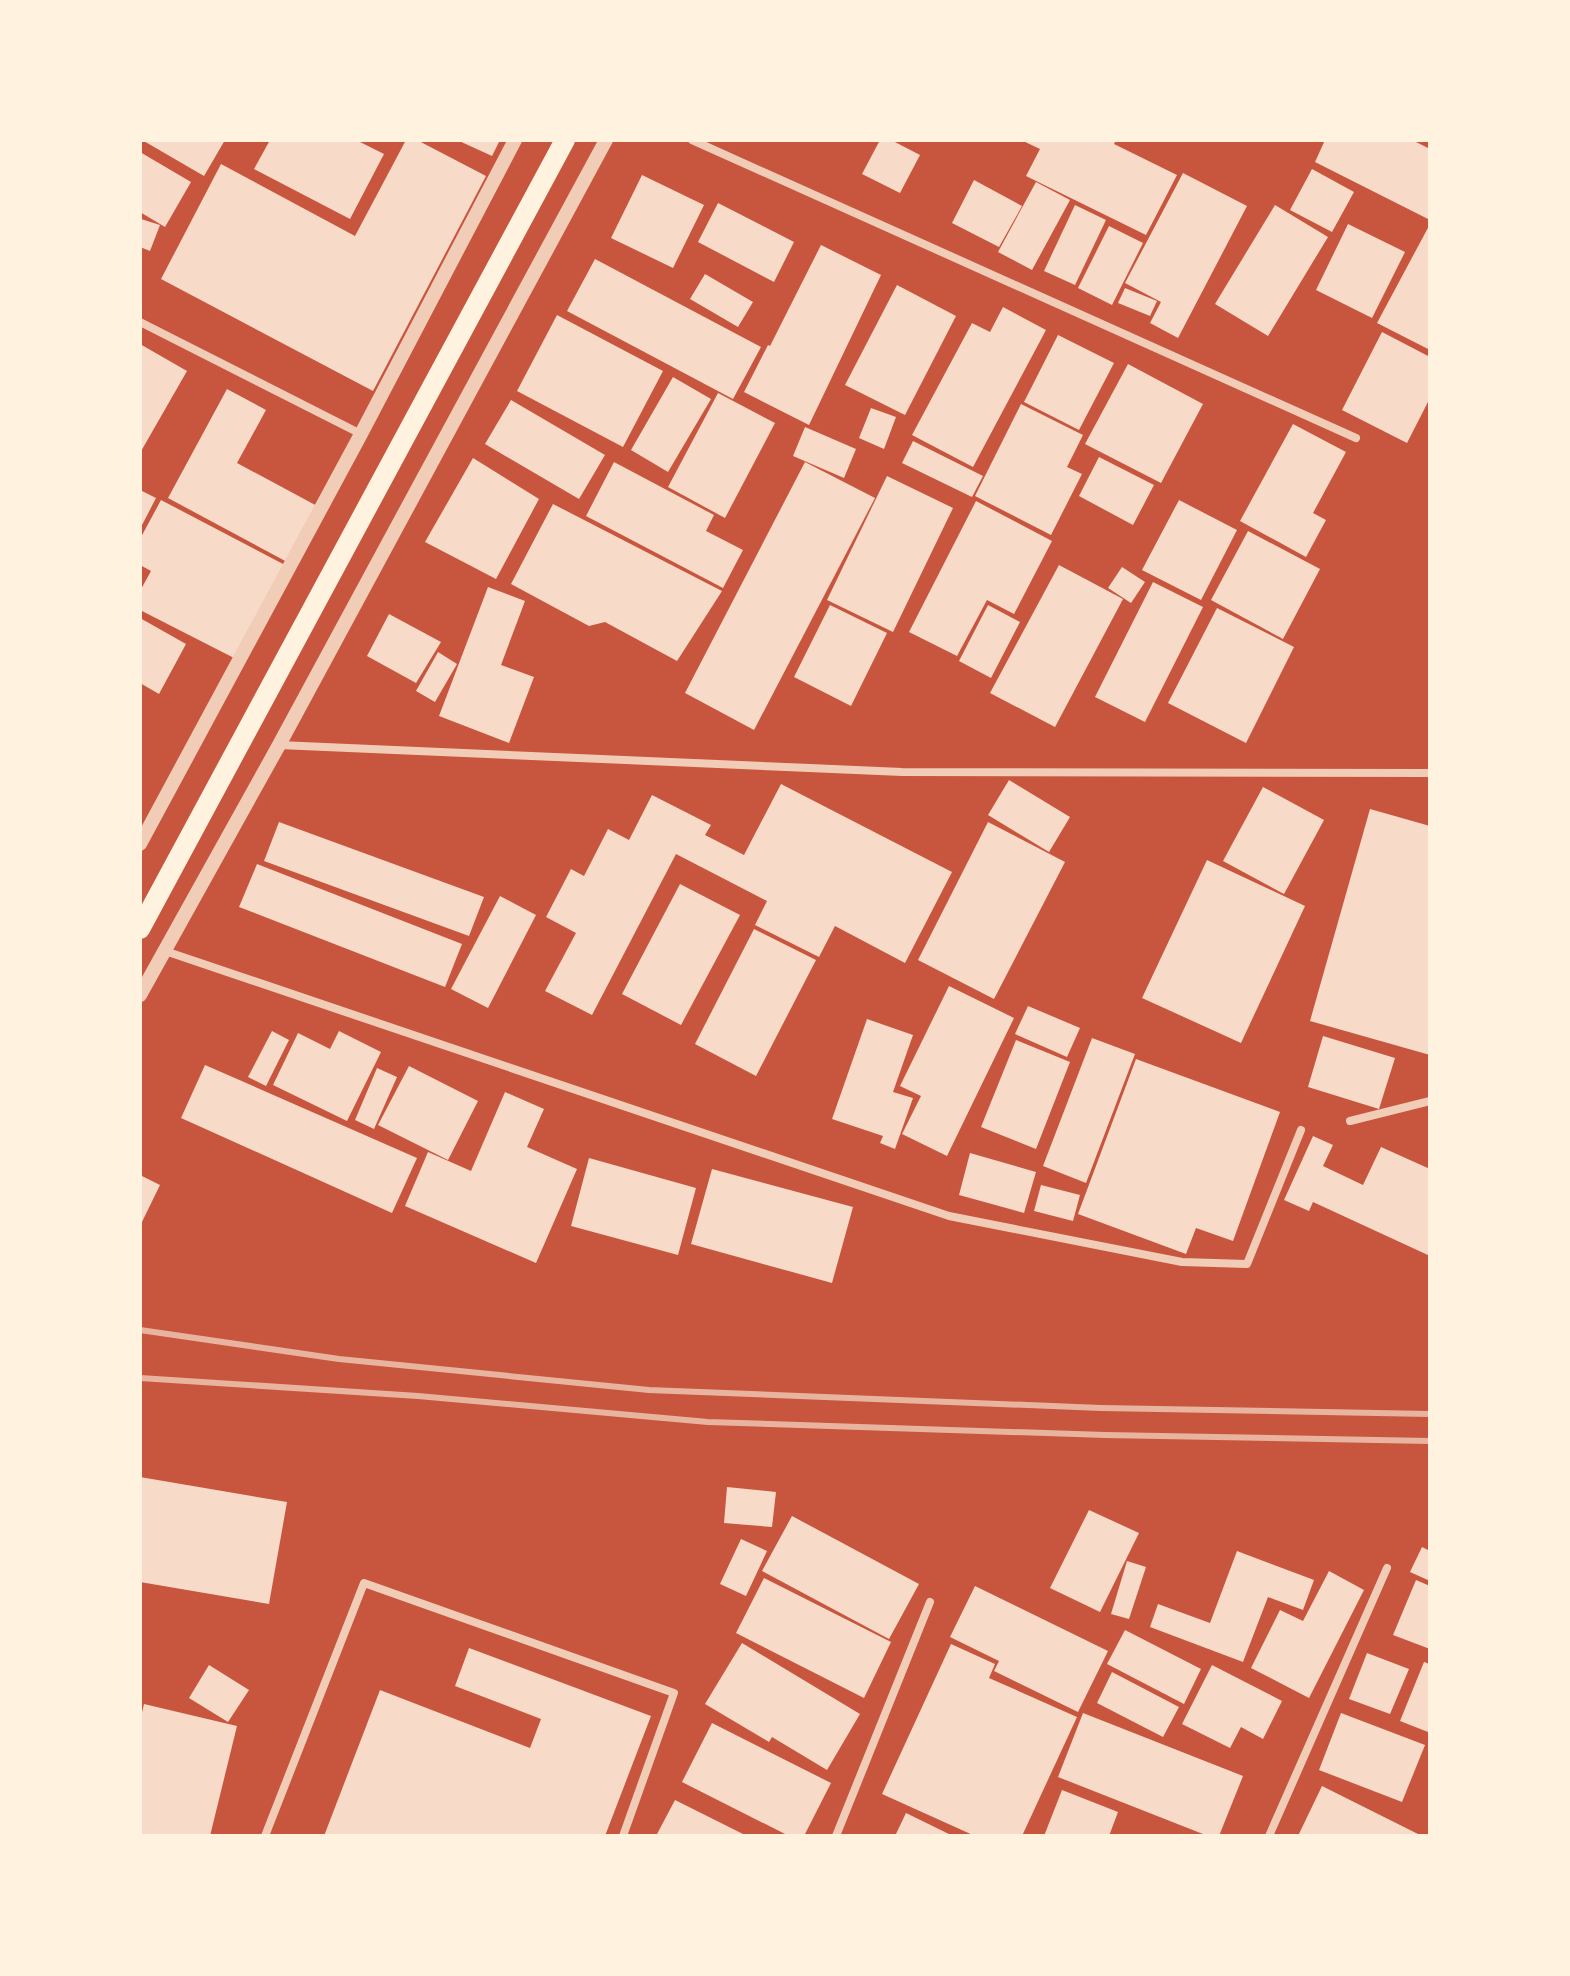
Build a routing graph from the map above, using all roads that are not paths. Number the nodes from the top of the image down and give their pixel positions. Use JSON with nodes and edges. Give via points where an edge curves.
{"nodes":[{"id":1,"x":515,"y":140,"type":"edge"},
{"id":2,"x":565,"y":140,"type":"edge"},
{"id":3,"x":606,"y":140,"type":"edge"},
{"id":4,"x":692,"y":140,"type":"edge"},
{"id":5,"x":140,"y":322,"type":"edge"},
{"id":6,"x":361,"y":434,"type":"junction"},
{"id":7,"x":1356,"y":438,"type":"dead end"},
{"id":8,"x":279,"y":745,"type":"junction"},
{"id":9,"x":1430,"y":773,"type":"edge"},
{"id":10,"x":140,"y":844,"type":"edge"},
{"id":11,"x":140,"y":929,"type":"edge"},
{"id":12,"x":165,"y":951,"type":"junction"},
{"id":13,"x":140,"y":995,"type":"edge"},
{"id":14,"x":1430,"y":1101,"type":"edge"},
{"id":15,"x":1350,"y":1121,"type":"dead end"},
{"id":16,"x":1301,"y":1130,"type":"dead end"},
{"id":17,"x":1387,"y":1568,"type":"dead end"},
{"id":18,"x":930,"y":1602,"type":"dead end"},
{"id":19,"x":265,"y":1836,"type":"edge"},
{"id":20,"x":623,"y":1836,"type":"edge"},
{"id":21,"x":836,"y":1836,"type":"edge"},
{"id":22,"x":1269,"y":1836,"type":"edge"}],
"edges":[{"from":1,"to":6,"type":"street"},
{"from":2,"to":11,"type":"main road"},
{"from":3,"to":8,"type":"street"},
{"from":4,"to":7,"type":"street"},
{"from":5,"to":6,"type":"street"},
{"from":6,"to":10,"type":"street"},
{"from":8,"to":9,"type":"street","via":[[902,772]]},
{"from":8,"to":12,"type":"street"},
{"from":12,"to":13,"type":"street"},
{"from":12,"to":16,"type":"street","via":[[949,1216],[1182,1262],[1247,1264]]},
{"from":14,"to":15,"type":"street"},
{"from":17,"to":22,"type":"street"},
{"from":18,"to":21,"type":"street"},
{"from":19,"to":20,"type":"street","via":[[364,1583],[674,1693]]}]}
